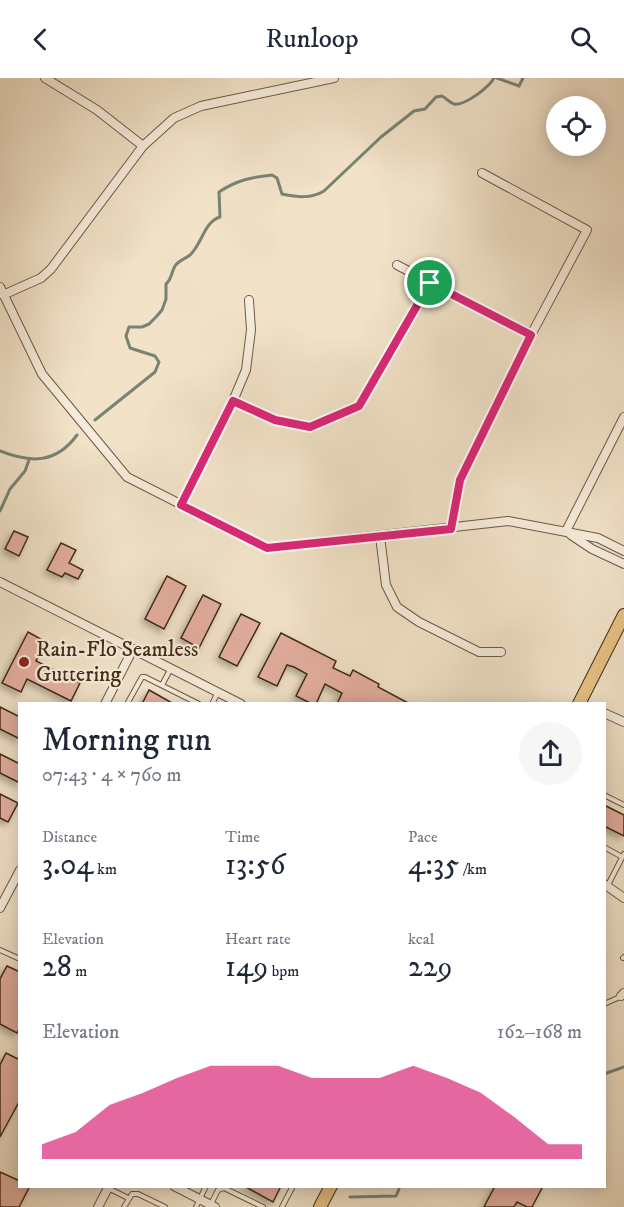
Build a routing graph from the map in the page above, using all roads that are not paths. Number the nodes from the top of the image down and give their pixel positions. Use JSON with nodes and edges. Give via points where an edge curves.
{"nodes":[{"id":1,"x":45,"y":78,"type":"edge"},
{"id":2,"x":334,"y":78,"type":"edge"},
{"id":3,"x":143,"y":146,"type":"junction"},
{"id":4,"x":482,"y":174,"type":"dead end"},
{"id":5,"x":397,"y":265,"type":"dead end"},
{"id":6,"x":430,"y":283,"type":"junction"},
{"id":7,"x":2,"y":291,"type":"edge"},
{"id":8,"x":249,"y":300,"type":"dead end"},
{"id":9,"x":531,"y":335,"type":"junction"},
{"id":10,"x":233,"y":401,"type":"junction"},
{"id":11,"x":624,"y":417,"type":"edge"},
{"id":12,"x":181,"y":505,"type":"junction"},
{"id":13,"x":451,"y":529,"type":"junction"},
{"id":14,"x":566,"y":531,"type":"junction"},
{"id":15,"x":380,"y":537,"type":"junction"},
{"id":16,"x":624,"y":551,"type":"edge"},
{"id":17,"x":624,"y":564,"type":"edge"},
{"id":18,"x":0,"y":582,"type":"edge"},
{"id":19,"x":624,"y":615,"type":"edge"},
{"id":20,"x":133,"y":649,"type":"junction"},
{"id":21,"x":501,"y":652,"type":"dead end"},
{"id":22,"x":170,"y":668,"type":"junction"},
{"id":23,"x":162,"y":685,"type":"junction"},
{"id":24,"x":218,"y":692,"type":"junction"},
{"id":25,"x":106,"y":702,"type":"edge"},
{"id":26,"x":128,"y":702,"type":"edge"},
{"id":27,"x":195,"y":702,"type":"edge"},
{"id":28,"x":213,"y":702,"type":"edge"},
{"id":29,"x":237,"y":702,"type":"edge"},
{"id":30,"x":582,"y":702,"type":"edge"},
{"id":31,"x":606,"y":713,"type":"edge"},
{"id":32,"x":624,"y":722,"type":"edge"},
{"id":33,"x":606,"y":796,"type":"edge"},
{"id":34,"x":624,"y":805,"type":"edge"},
{"id":35,"x":606,"y":848,"type":"edge"},
{"id":36,"x":623,"y":856,"type":"edge"},
{"id":37,"x":18,"y":874,"type":"edge"},
{"id":38,"x":606,"y":885,"type":"edge"},
{"id":39,"x":624,"y":898,"type":"edge"},
{"id":40,"x":0,"y":908,"type":"edge"},
{"id":41,"x":0,"y":950,"type":"edge"},
{"id":42,"x":18,"y":958,"type":"edge"},
{"id":43,"x":623,"y":995,"type":"edge"},
{"id":44,"x":606,"y":1003,"type":"edge"},
{"id":45,"x":108,"y":1188,"type":"edge"},
{"id":46,"x":110,"y":1188,"type":"edge"},
{"id":47,"x":177,"y":1188,"type":"edge"},
{"id":48,"x":205,"y":1188,"type":"edge"},
{"id":49,"x":218,"y":1188,"type":"edge"},
{"id":50,"x":292,"y":1188,"type":"edge"},
{"id":51,"x":330,"y":1188,"type":"edge"},
{"id":52,"x":129,"y":1198,"type":"junction"},
{"id":53,"x":198,"y":1203,"type":"edge"},
{"id":54,"x":212,"y":1206,"type":"edge"},
{"id":55,"x":98,"y":1207,"type":"edge"},
{"id":56,"x":124,"y":1207,"type":"edge"},
{"id":57,"x":165,"y":1207,"type":"edge"},
{"id":58,"x":263,"y":1207,"type":"edge"},
{"id":59,"x":282,"y":1207,"type":"edge"},
{"id":60,"x":320,"y":1207,"type":"edge"}],
"edges":[{"from":1,"to":3,"type":"street","via":[[97,110]]},
{"from":2,"to":3,"type":"street","via":[[194,108],[174,118]]},
{"from":3,"to":7,"type":"street","via":[[51,270],[36,281]]},
{"from":4,"to":9,"type":"street","via":[[587,230]]},
{"from":5,"to":6,"type":"street"},
{"from":6,"to":9,"type":"street"},
{"from":6,"to":10,"type":"street","via":[[359,406],[310,427],[275,420]]},
{"from":7,"to":12,"type":"street","via":[[42,374],[127,477]]},
{"from":8,"to":10,"type":"street","via":[[246,370]]},
{"from":9,"to":13,"type":"street","via":[[460,480]]},
{"from":10,"to":12,"type":"street"},
{"from":11,"to":14,"type":"street"},
{"from":12,"to":15,"type":"street","via":[[267,548]]},
{"from":13,"to":14,"type":"street","via":[[508,521]]},
{"from":13,"to":15,"type":"street"},
{"from":14,"to":16,"type":"street","via":[[598,538]]},
{"from":14,"to":17,"type":"street"},
{"from":15,"to":21,"type":"street","via":[[386,585],[397,607],[480,652]]},
{"from":18,"to":20,"type":"street"},
{"from":19,"to":30,"type":"main road"},
{"from":20,"to":22,"type":"street"},
{"from":20,"to":25,"type":"street"},
{"from":22,"to":23,"type":"lane"},
{"from":22,"to":24,"type":"street"},
{"from":23,"to":26,"type":"lane","via":[[142,677]]},
{"from":23,"to":27,"type":"lane"},
{"from":24,"to":28,"type":"lane"},
{"from":24,"to":29,"type":"street"},
{"from":31,"to":32,"type":"street"},
{"from":33,"to":34,"type":"lane"},
{"from":35,"to":36,"type":"lane"},
{"from":36,"to":38,"type":"lane"},
{"from":37,"to":40,"type":"street"},
{"from":38,"to":39,"type":"street"},
{"from":41,"to":42,"type":"lane"},
{"from":43,"to":44,"type":"lane"},
{"from":45,"to":55,"type":"street"},
{"from":46,"to":52,"type":"lane"},
{"from":47,"to":53,"type":"street"},
{"from":48,"to":53,"type":"lane"},
{"from":49,"to":54,"type":"lane"},
{"from":49,"to":58,"type":"lane","via":[[229,1189]]},
{"from":50,"to":59,"type":"lane"},
{"from":51,"to":60,"type":"main road"},
{"from":52,"to":56,"type":"lane"},
{"from":52,"to":57,"type":"lane","via":[[138,1194]]},
{"from":53,"to":54,"type":"street"}]}
